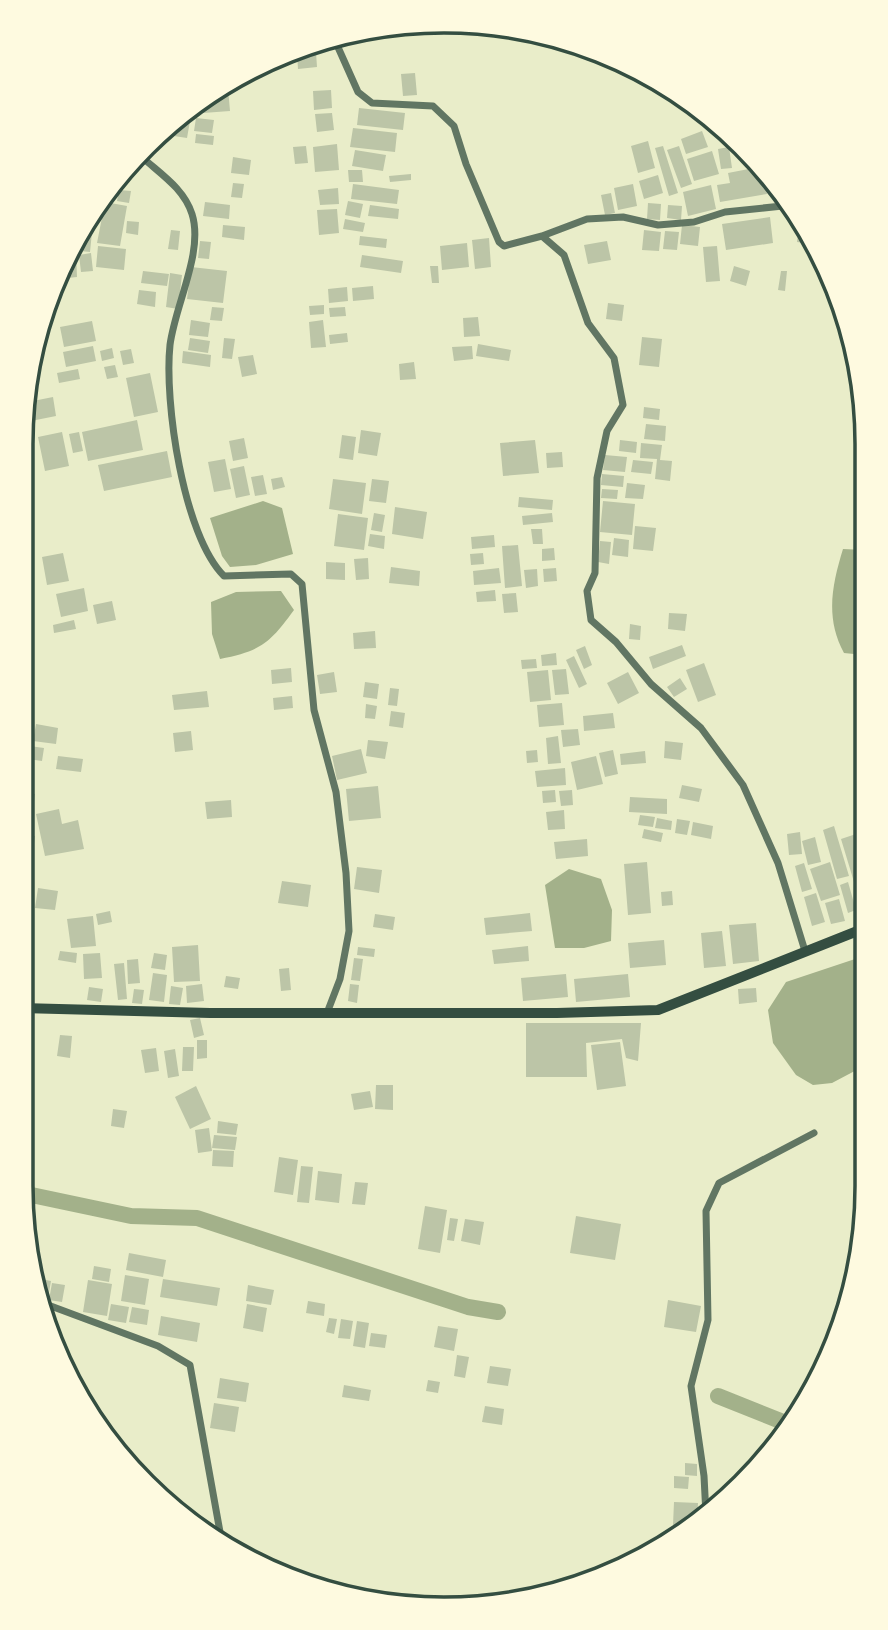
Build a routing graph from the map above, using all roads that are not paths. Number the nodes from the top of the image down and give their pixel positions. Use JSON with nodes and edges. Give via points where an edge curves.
{"nodes":[{"id":1,"x":338,"y":47,"type":"edge"},
{"id":2,"x":147,"y":161,"type":"edge"},
{"id":3,"x":779,"y":206,"type":"edge"},
{"id":4,"x":542,"y":236,"type":"junction"},
{"id":5,"x":855,"y":932,"type":"edge"},
{"id":6,"x":805,"y":951,"type":"junction"},
{"id":7,"x":33,"y":1008,"type":"edge"},
{"id":8,"x":327,"y":1013,"type":"junction"},
{"id":9,"x":814,"y":1133,"type":"dead end"},
{"id":10,"x":51,"y":1306,"type":"edge"},
{"id":11,"x":705,"y":1503,"type":"edge"},
{"id":12,"x":220,"y":1530,"type":"edge"}],
"edges":[{"from":1,"to":4,"type":"street","via":[[358,92],[372,103],[433,106],[454,126],[499,242],[504,246]]},
{"from":2,"to":8,"type":"street","via":[[183,194],[195,237],[170,344],[171,424],[194,524],[224,576],[291,575],[302,584],[314,710],[335,792],[346,873],[349,930],[340,979]]},
{"from":3,"to":4,"type":"street","via":[[658,225],[623,217],[587,219]]},
{"from":4,"to":6,"type":"street","via":[[564,255],[588,323],[614,358],[623,405],[607,431],[597,478],[595,573],[587,591],[591,620],[651,684],[701,728],[743,785],[778,863]]},
{"from":5,"to":6,"type":"main road"},
{"from":6,"to":8,"type":"main road","via":[[658,1010]]},
{"from":7,"to":8,"type":"main road"},
{"from":9,"to":11,"type":"street","via":[[719,1183],[706,1211],[708,1320],[691,1387]]},
{"from":10,"to":12,"type":"street","via":[[158,1346],[190,1365]]}]}
